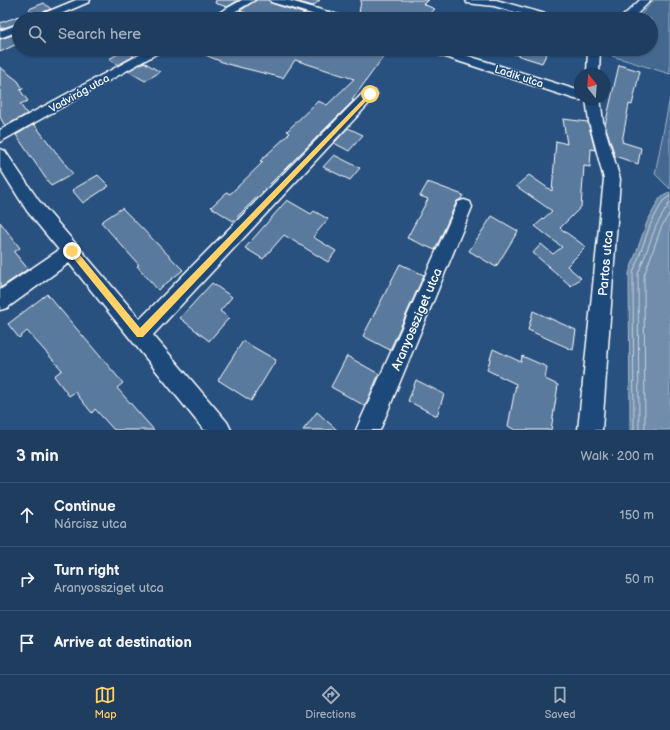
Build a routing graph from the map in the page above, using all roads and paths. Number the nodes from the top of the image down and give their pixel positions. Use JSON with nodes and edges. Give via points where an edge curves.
{"nodes":[{"id":1,"x":84,"y":0,"type":"edge"},
{"id":2,"x":250,"y":0,"type":"edge"},
{"id":3,"x":275,"y":0,"type":"edge"},
{"id":4,"x":646,"y":0,"type":"edge"},
{"id":5,"x":469,"y":1,"type":"edge"},
{"id":6,"x":56,"y":12,"type":"edge"},
{"id":7,"x":227,"y":12,"type":"edge"},
{"id":8,"x":317,"y":12,"type":"edge"},
{"id":9,"x":496,"y":12,"type":"edge"},
{"id":10,"x":527,"y":12,"type":"edge"},
{"id":11,"x":633,"y":12,"type":"edge"},
{"id":12,"x":12,"y":30,"type":"edge"},
{"id":13,"x":0,"y":35,"type":"edge"},
{"id":14,"x":146,"y":56,"type":"edge"},
{"id":15,"x":456,"y":56,"type":"edge"},
{"id":16,"x":592,"y":56,"type":"edge"},
{"id":17,"x":593,"y":68,"type":"edge"},
{"id":18,"x":370,"y":94,"type":"dead end"},
{"id":19,"x":574,"y":94,"type":"edge"},
{"id":20,"x":590,"y":104,"type":"edge"},
{"id":21,"x":0,"y":138,"type":"edge"},
{"id":22,"x":0,"y":155,"type":"edge"},
{"id":23,"x":464,"y":208,"type":"dead end"},
{"id":24,"x":72,"y":251,"type":"junction"},
{"id":25,"x":0,"y":301,"type":"edge"},
{"id":26,"x":140,"y":334,"type":"junction"},
{"id":27,"x":214,"y":428,"type":"edge"},
{"id":28,"x":368,"y":430,"type":"edge"},
{"id":29,"x":590,"y":430,"type":"edge"}],
"edges":[{"from":1,"to":6,"type":"street"},
{"from":2,"to":7,"type":"street"},
{"from":3,"to":8,"type":"street"},
{"from":4,"to":11,"type":"street"},
{"from":5,"to":9,"type":"street"},
{"from":5,"to":10,"type":"street","via":[[495,3]]},
{"from":12,"to":13,"type":"street"},
{"from":14,"to":21,"type":"street","name":"Vadvirág utca"},
{"from":15,"to":19,"type":"street","name":"Ladik utca"},
{"from":16,"to":17,"type":"street"},
{"from":18,"to":26,"type":"street"},
{"from":20,"to":29,"type":"street","name":"Partos utca","via":[[612,179]]},
{"from":22,"to":24,"type":"street","via":[[33,206]]},
{"from":23,"to":28,"type":"street","name":"Aranyossziget utca"},
{"from":24,"to":25,"type":"street"},
{"from":24,"to":26,"type":"street"},
{"from":26,"to":27,"type":"street"}]}
